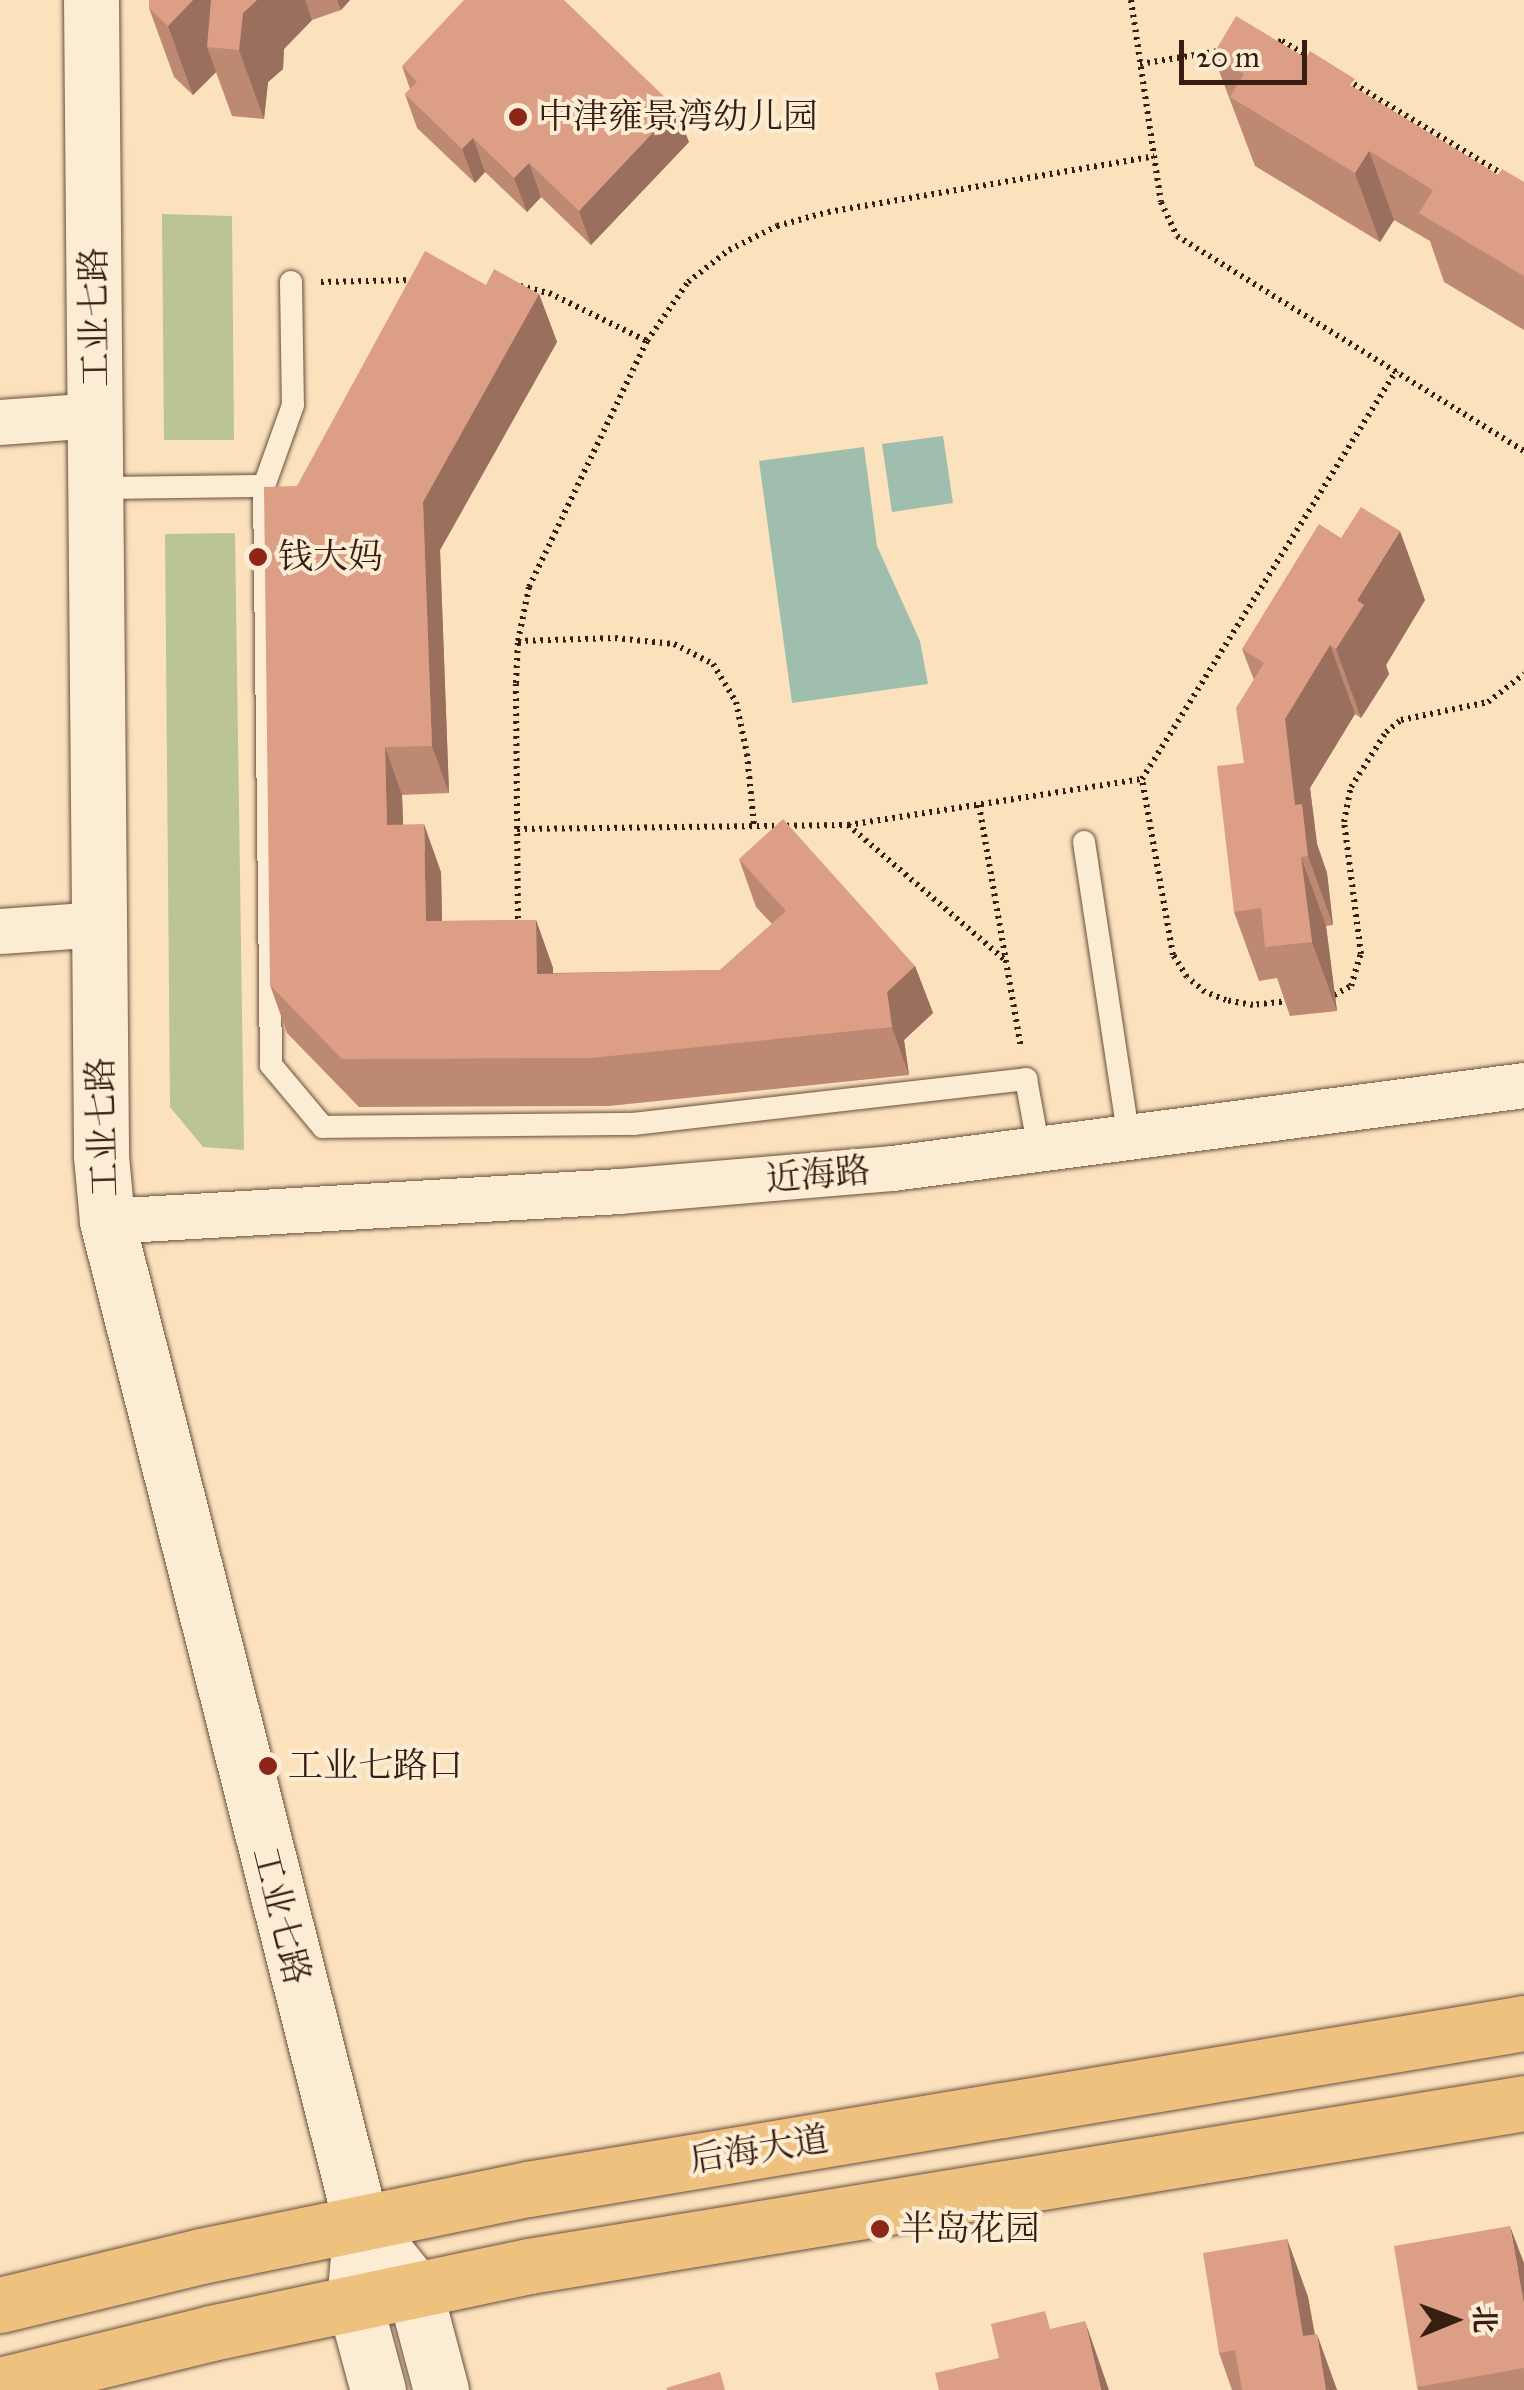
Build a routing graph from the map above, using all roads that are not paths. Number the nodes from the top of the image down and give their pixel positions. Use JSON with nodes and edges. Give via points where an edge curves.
{"nodes":[{"id":1,"x":90,"y":0,"type":"edge"},
{"id":2,"x":291,"y":282,"type":"road end"},
{"id":3,"x":96,"y":415,"type":"junction"},
{"id":4,"x":0,"y":422,"type":"edge"},
{"id":5,"x":264,"y":486,"type":"junction"},
{"id":6,"x":96,"y":488,"type":"junction"},
{"id":7,"x":1084,"y":842,"type":"dead end"},
{"id":8,"x":99,"y":924,"type":"junction"},
{"id":9,"x":0,"y":931,"type":"edge"},
{"id":10,"x":1524,"y":1085,"type":"edge"},
{"id":11,"x":1129,"y":1139,"type":"junction"},
{"id":12,"x":1039,"y":1150,"type":"junction"},
{"id":13,"x":107,"y":1222,"type":"junction"},
{"id":14,"x":1524,"y":2022,"type":"edge"},
{"id":15,"x":1524,"y":2104,"type":"edge"},
{"id":16,"x":361,"y":2223,"type":"junction"},
{"id":17,"x":414,"y":2288,"type":"junction"},
{"id":18,"x":354,"y":2301,"type":"junction"},
{"id":19,"x":0,"y":2305,"type":"edge"},
{"id":20,"x":0,"y":2384,"type":"edge"},
{"id":21,"x":378,"y":2390,"type":"edge"},
{"id":22,"x":441,"y":2390,"type":"edge"}],
"edges":[{"from":1,"to":3,"type":"street","name":"工业七路"},
{"from":2,"to":5,"type":"lane","via":[[294,405]]},
{"from":3,"to":4,"type":"street"},
{"from":3,"to":6,"type":"street","name":"工业七路"},
{"from":5,"to":6,"type":"lane"},
{"from":5,"to":12,"type":"lane","via":[[271,1065],[323,1127],[633,1124],[1026,1079]]},
{"from":6,"to":8,"type":"street","name":"工业七路"},
{"from":7,"to":11,"type":"lane"},
{"from":8,"to":9,"type":"street"},
{"from":8,"to":13,"type":"street","name":"工业七路"},
{"from":10,"to":11,"type":"street","name":"近海路"},
{"from":11,"to":12,"type":"street","name":"近海路"},
{"from":12,"to":13,"type":"street","name":"近海路","via":[[758,1180]]},
{"from":13,"to":16,"type":"street","name":"工业七路"},
{"from":14,"to":16,"type":"main road","name":"后海大道","via":[[528,2189]]},
{"from":15,"to":17,"type":"main road"},
{"from":16,"to":17,"type":"street","name":"工业七路"},
{"from":16,"to":18,"type":"street","name":"工业七路"},
{"from":16,"to":19,"type":"main road","name":"后海大道"},
{"from":17,"to":18,"type":"main road"},
{"from":17,"to":22,"type":"street","name":"工业七路"},
{"from":18,"to":20,"type":"main road"},
{"from":18,"to":21,"type":"street","name":"工业七路"}]}
